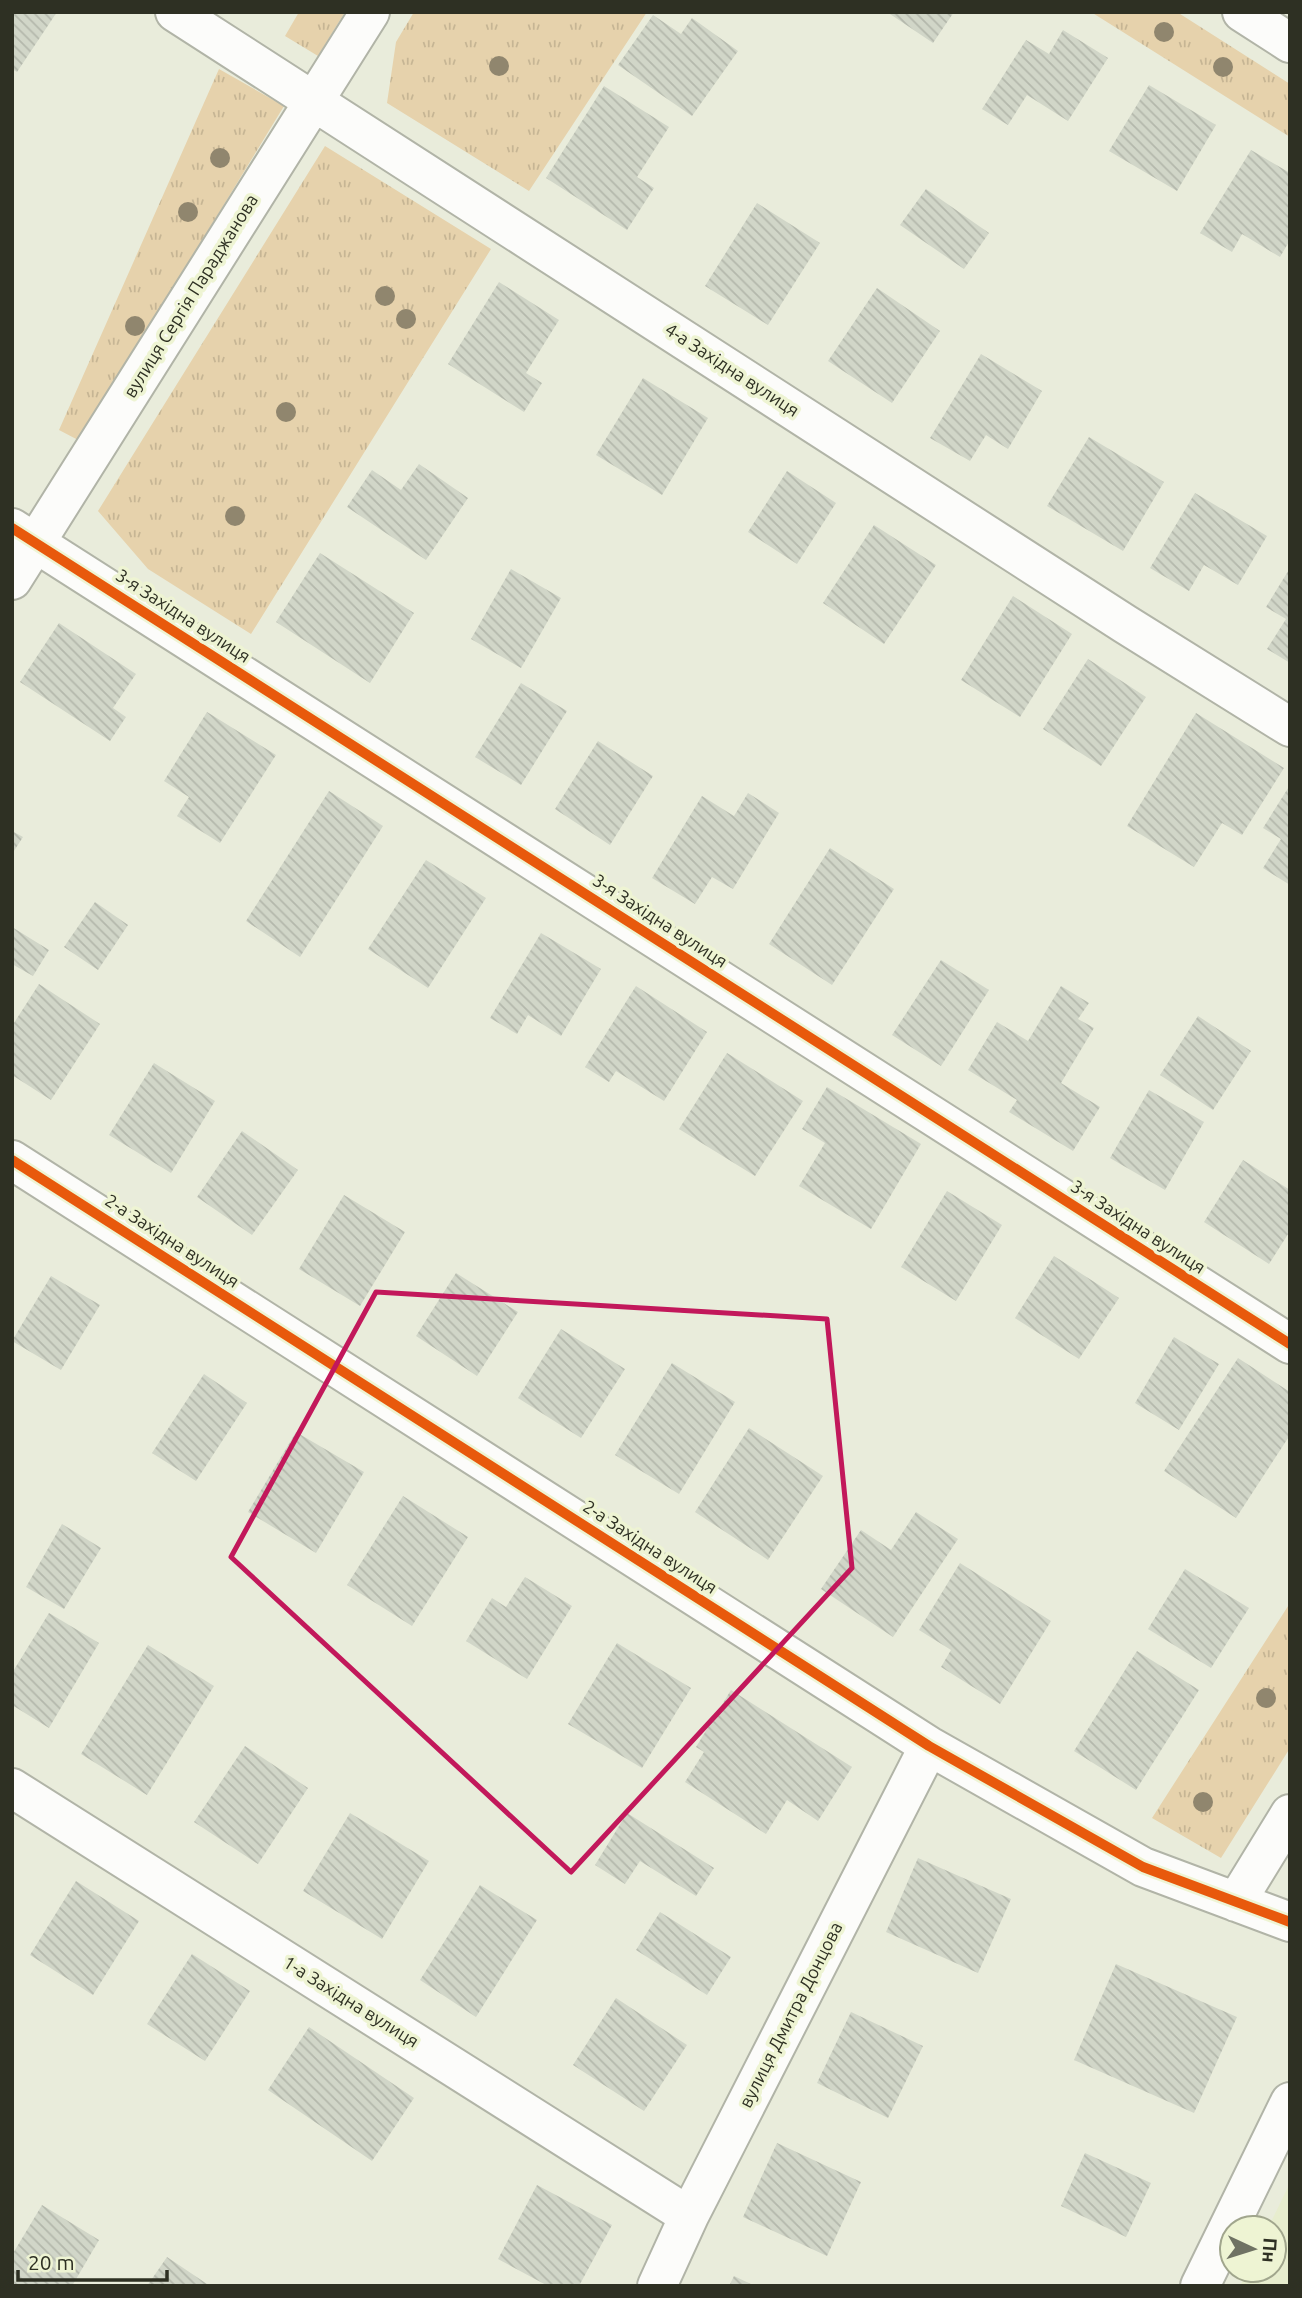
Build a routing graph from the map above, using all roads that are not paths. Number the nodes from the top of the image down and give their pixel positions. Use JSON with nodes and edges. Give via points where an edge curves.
{"nodes":[{"id":1,"x":175,"y":12,"type":"edge"},
{"id":2,"x":370,"y":12,"type":"edge"},
{"id":3,"x":1242,"y":12,"type":"edge"},
{"id":4,"x":1290,"y":43,"type":"edge"},
{"id":5,"x":314,"y":101,"type":"junction"},
{"id":6,"x":24,"y":535,"type":"edge"},
{"id":7,"x":12,"y":580,"type":"edge"},
{"id":8,"x":1290,"y":727,"type":"edge"},
{"id":9,"x":12,"y":1160,"type":"edge"},
{"id":10,"x":1290,"y":1344,"type":"edge"},
{"id":11,"x":929,"y":1746,"type":"junction"},
{"id":12,"x":12,"y":1788,"type":"edge"},
{"id":13,"x":1290,"y":1814,"type":"edge"},
{"id":14,"x":1236,"y":1902,"type":"junction"},
{"id":15,"x":1290,"y":1922,"type":"edge"},
{"id":16,"x":1290,"y":2102,"type":"edge"},
{"id":17,"x":689,"y":2216,"type":"junction"},
{"id":18,"x":657,"y":2286,"type":"edge"},
{"id":19,"x":1200,"y":2286,"type":"edge"}],
"edges":[{"from":1,"to":5,"type":"street","name":"4-а Західна вулиця"},
{"from":2,"to":5,"type":"street","name":"вулиця Сергія Параджанова"},
{"from":3,"to":4,"type":"street"},
{"from":5,"to":6,"type":"street","name":"вулиця Сергія Параджанова"},
{"from":5,"to":8,"type":"street","name":"4-а Західна вулиця"},
{"from":6,"to":7,"type":"street","name":"вулиця Сергія Параджанова"},
{"from":6,"to":10,"type":"street","name":"3-я Західна вулиця"},
{"from":9,"to":11,"type":"street","name":"2-а Західна вулиця"},
{"from":11,"to":14,"type":"street","name":"2-а Західна вулиця","via":[[1143,1867]]},
{"from":11,"to":17,"type":"street","name":"вулиця Дмитра Донцова"},
{"from":12,"to":17,"type":"street","name":"1-а Західна вулиця"},
{"from":13,"to":14,"type":"street"},
{"from":14,"to":15,"type":"street","name":"2-а Західна вулиця"},
{"from":16,"to":19,"type":"street"},
{"from":17,"to":18,"type":"street","name":"вулиця Дмитра Донцова"}]}
